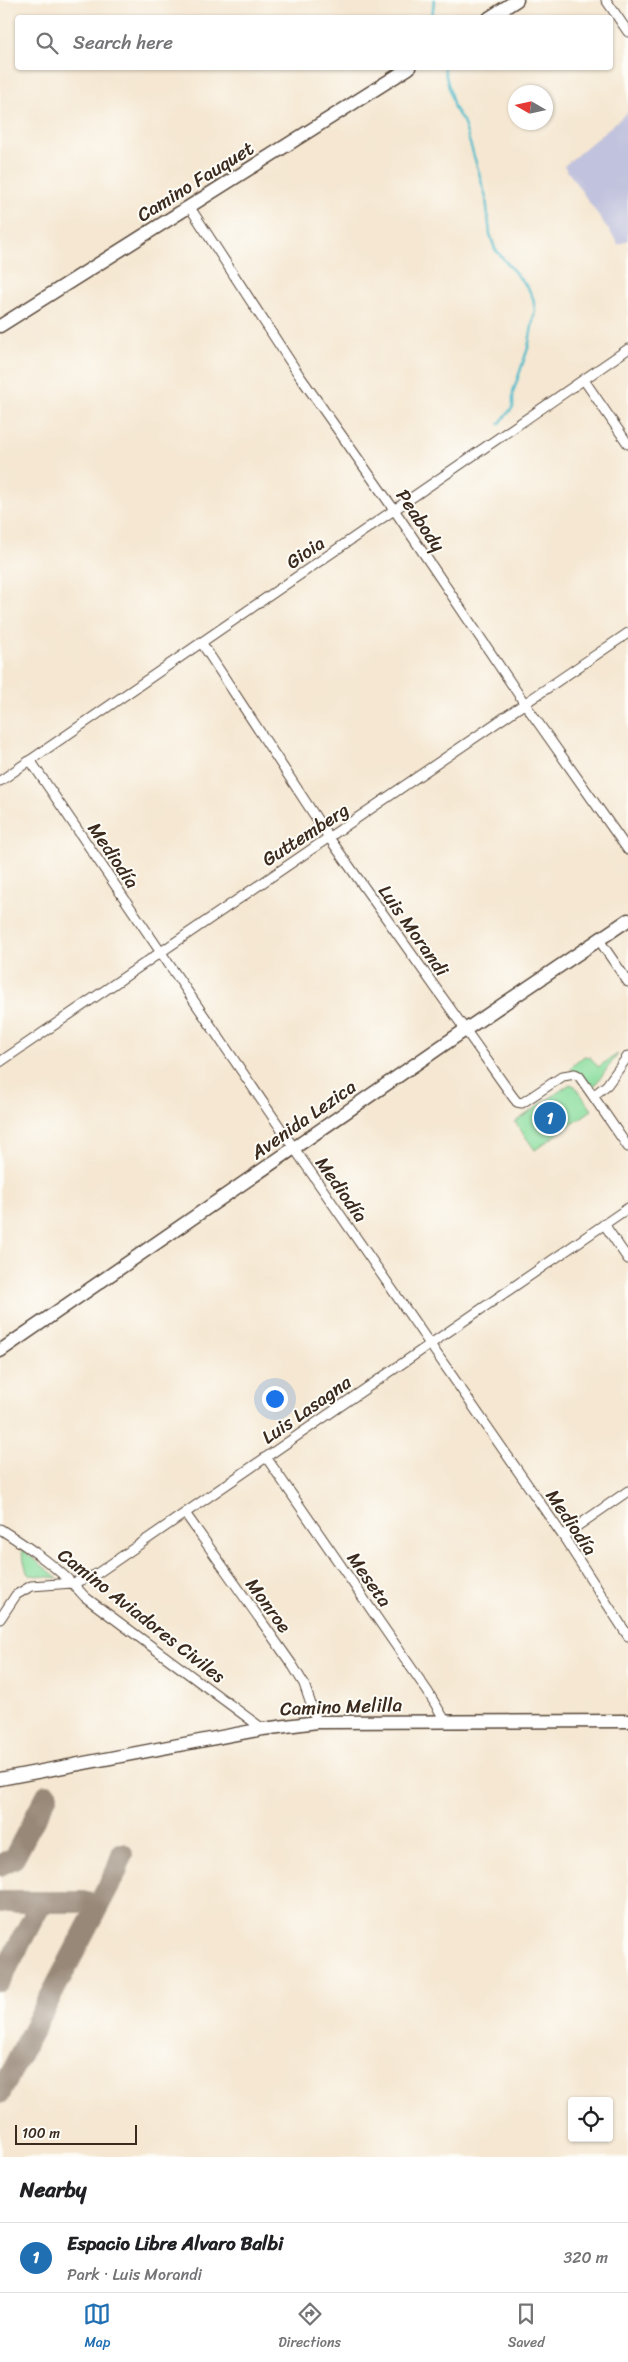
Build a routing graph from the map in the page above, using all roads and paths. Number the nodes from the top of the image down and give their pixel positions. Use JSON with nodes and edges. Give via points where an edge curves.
{"nodes":[{"id":1,"x":517,"y":0,"type":"edge"},
{"id":2,"x":606,"y":0,"type":"edge"},
{"id":3,"x":494,"y":15,"type":"edge"},
{"id":4,"x":628,"y":32,"type":"edge"},
{"id":5,"x":406,"y":70,"type":"edge"},
{"id":6,"x":189,"y":206,"type":"junction"},
{"id":7,"x":0,"y":326,"type":"edge"},
{"id":8,"x":628,"y":349,"type":"edge"},
{"id":9,"x":584,"y":380,"type":"junction"},
{"id":10,"x":628,"y":444,"type":"edge"},
{"id":11,"x":395,"y":511,"type":"junction"},
{"id":12,"x":628,"y":633,"type":"edge"},
{"id":13,"x":201,"y":642,"type":"junction"},
{"id":14,"x":525,"y":704,"type":"junction"},
{"id":15,"x":30,"y":760,"type":"junction"},
{"id":16,"x":0,"y":781,"type":"edge"},
{"id":17,"x":330,"y":839,"type":"junction"},
{"id":18,"x":628,"y":850,"type":"edge"},
{"id":19,"x":628,"y":920,"type":"edge"},
{"id":20,"x":599,"y":940,"type":"junction"},
{"id":21,"x":160,"y":953,"type":"junction"},
{"id":22,"x":628,"y":982,"type":"edge"},
{"id":23,"x":465,"y":1030,"type":"junction"},
{"id":24,"x":628,"y":1056,"type":"edge"},
{"id":25,"x":0,"y":1062,"type":"edge"},
{"id":26,"x":594,"y":1096,"type":"junction"},
{"id":27,"x":628,"y":1147,"type":"edge"},
{"id":28,"x":294,"y":1148,"type":"junction"},
{"id":29,"x":628,"y":1208,"type":"edge"},
{"id":30,"x":604,"y":1224,"type":"junction"},
{"id":31,"x":628,"y":1258,"type":"edge"},
{"id":32,"x":429,"y":1344,"type":"junction"},
{"id":33,"x":0,"y":1351,"type":"edge"},
{"id":34,"x":266,"y":1457,"type":"junction"},
{"id":35,"x":628,"y":1491,"type":"edge"},
{"id":36,"x":185,"y":1513,"type":"junction"},
{"id":37,"x":0,"y":1529,"type":"edge"},
{"id":38,"x":563,"y":1536,"type":"junction"},
{"id":39,"x":73,"y":1583,"type":"junction"},
{"id":40,"x":628,"y":1618,"type":"edge"},
{"id":41,"x":0,"y":1619,"type":"edge"},
{"id":42,"x":620,"y":1624,"type":"junction"},
{"id":43,"x":628,"y":1636,"type":"edge"},
{"id":44,"x":628,"y":1721,"type":"edge"},
{"id":45,"x":317,"y":1722,"type":"junction"},
{"id":46,"x":446,"y":1722,"type":"junction"},
{"id":47,"x":263,"y":1729,"type":"junction"},
{"id":48,"x":0,"y":1779,"type":"edge"}],
"edges":[{"from":1,"to":3,"type":"street"},
{"from":2,"to":4,"type":"street"},
{"from":5,"to":6,"type":"street","name":"Camino Fauquet"},
{"from":6,"to":7,"type":"street","name":"Camino Fauquet"},
{"from":6,"to":11,"type":"street","name":"Peabody","via":[[299,375]]},
{"from":8,"to":9,"type":"street","name":"Gioia"},
{"from":9,"to":10,"type":"street"},
{"from":9,"to":11,"type":"street","name":"Gioia"},
{"from":11,"to":13,"type":"street","name":"Gioia"},
{"from":11,"to":14,"type":"street","name":"Peabody"},
{"from":12,"to":14,"type":"street","name":"Guttemberg"},
{"from":13,"to":15,"type":"street","name":"Gioia"},
{"from":13,"to":17,"type":"street","name":"Luis Morandi"},
{"from":14,"to":17,"type":"street","name":"Guttemberg"},
{"from":14,"to":18,"type":"street","name":"Peabody"},
{"from":15,"to":16,"type":"street","name":"Gioia"},
{"from":15,"to":21,"type":"street","name":"Mediodía"},
{"from":17,"to":21,"type":"street","name":"Guttemberg"},
{"from":17,"to":23,"type":"street","name":"Luis Morandi"},
{"from":19,"to":20,"type":"street","name":"Avenida Lezica"},
{"from":20,"to":22,"type":"street"},
{"from":20,"to":23,"type":"street","name":"Avenida Lezica"},
{"from":21,"to":25,"type":"street","name":"Guttemberg"},
{"from":21,"to":28,"type":"street","name":"Mediodía"},
{"from":23,"to":26,"type":"street","name":"Luis Morandi","via":[[517,1102],[522,1103],[569,1073],[579,1076]]},
{"from":23,"to":28,"type":"street","name":"Avenida Lezica"},
{"from":24,"to":26,"type":"street","via":[[607,1085]]},
{"from":26,"to":27,"type":"street","name":"Luis Morandi"},
{"from":28,"to":32,"type":"street","name":"Mediodía"},
{"from":28,"to":33,"type":"street","name":"Avenida Lezica"},
{"from":29,"to":30,"type":"street","name":"Luis Lasagna"},
{"from":30,"to":31,"type":"street"},
{"from":30,"to":32,"type":"street","name":"Luis Lasagna"},
{"from":32,"to":34,"type":"street","name":"Luis Lasagna"},
{"from":32,"to":38,"type":"street","name":"Mediodía"},
{"from":34,"to":36,"type":"street","name":"Luis Lasagna"},
{"from":34,"to":46,"type":"street","name":"Meseta"},
{"from":35,"to":38,"type":"street"},
{"from":36,"to":39,"type":"street","name":"Luis Lasagna","via":[[95,1575]]},
{"from":36,"to":45,"type":"street","name":"Monroe","via":[[304,1684]]},
{"from":37,"to":39,"type":"street","name":"Camino Aviadores Civiles"},
{"from":38,"to":42,"type":"street","name":"Mediodía"},
{"from":39,"to":41,"type":"street","name":"Luis Lasagna","via":[[31,1586],[16,1595]]},
{"from":39,"to":47,"type":"street","name":"Camino Aviadores Civiles","via":[[85,1597]]},
{"from":40,"to":42,"type":"street"},
{"from":42,"to":43,"type":"street","name":"Mediodía"},
{"from":44,"to":46,"type":"street","name":"Camino Melilla"},
{"from":45,"to":46,"type":"street","name":"Camino Melilla"},
{"from":45,"to":47,"type":"street","name":"Camino Melilla"},
{"from":47,"to":48,"type":"street","name":"Camino Melilla"}]}
